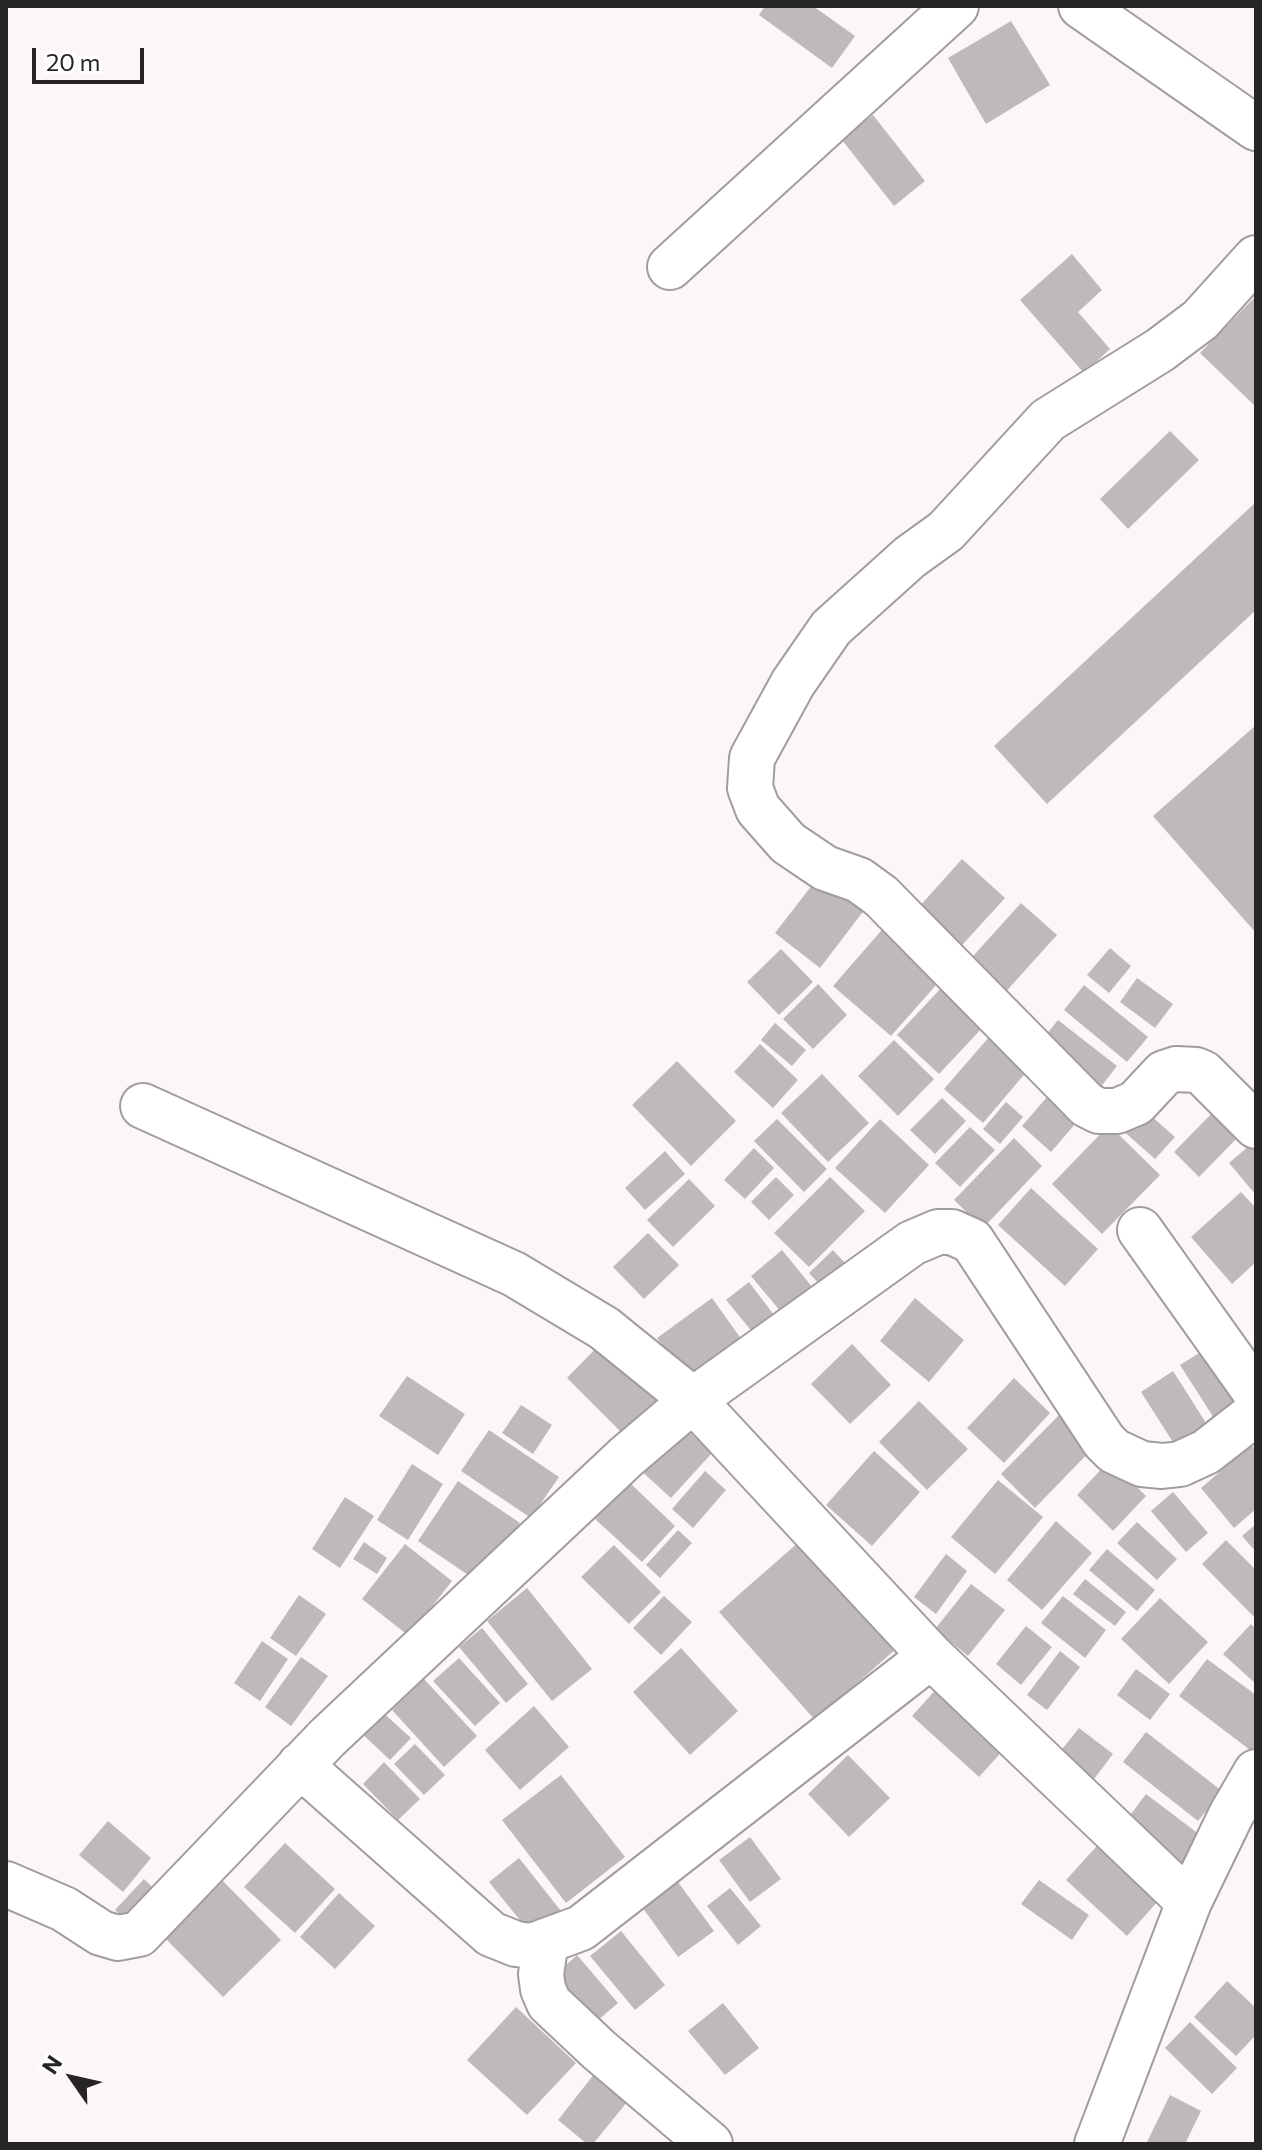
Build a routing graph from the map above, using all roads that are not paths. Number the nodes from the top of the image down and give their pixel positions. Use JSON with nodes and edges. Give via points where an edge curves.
{"nodes":[{"id":1,"x":956,"y":6,"type":"edge"},
{"id":2,"x":1081,"y":6,"type":"edge"},
{"id":3,"x":1256,"y":128,"type":"edge"},
{"id":4,"x":1256,"y":258,"type":"edge"},
{"id":5,"x":670,"y":267,"type":"dead end"},
{"id":6,"x":143,"y":1106,"type":"dead end"},
{"id":7,"x":1256,"y":1126,"type":"edge"},
{"id":8,"x":1140,"y":1230,"type":"dead end"},
{"id":9,"x":1256,"y":1393,"type":"edge"},
{"id":10,"x":693,"y":1400,"type":"junction"},
{"id":11,"x":1256,"y":1413,"type":"edge"},
{"id":12,"x":931,"y":1656,"type":"junction"},
{"id":13,"x":300,"y":1765,"type":"junction"},
{"id":14,"x":1256,"y":1772,"type":"edge"},
{"id":15,"x":6,"y":1884,"type":"edge"},
{"id":16,"x":1189,"y":1902,"type":"junction"},
{"id":17,"x":546,"y":1941,"type":"junction"},
{"id":18,"x":710,"y":2144,"type":"edge"},
{"id":19,"x":1097,"y":2144,"type":"edge"}],
"edges":[{"from":1,"to":5,"type":"street"},
{"from":2,"to":3,"type":"street"},
{"from":4,"to":7,"type":"street","via":[[1200,320],[1048,420],[946,531],[831,628],[752,758],[750,788],[758,809],[788,843],[881,896],[1087,1105],[1117,1111],[1136,1103],[1164,1073],[1196,1070]]},
{"from":6,"to":10,"type":"street","via":[[514,1274],[604,1328]]},
{"from":8,"to":9,"type":"street"},
{"from":10,"to":11,"type":"street","via":[[912,1243],[952,1232],[972,1241],[1114,1451],[1142,1464],[1180,1464],[1206,1452]]},
{"from":10,"to":12,"type":"street"},
{"from":10,"to":13,"type":"street"},
{"from":12,"to":16,"type":"street"},
{"from":12,"to":17,"type":"street","via":[[581,1928]]},
{"from":13,"to":15,"type":"street","via":[[139,1934],[118,1938],[101,1933],[64,1909]]},
{"from":13,"to":17,"type":"street","via":[[491,1934],[516,1944]]},
{"from":14,"to":16,"type":"street"},
{"from":16,"to":19,"type":"street"},
{"from":17,"to":18,"type":"street","via":[[541,1974],[549,2003]]}]}
